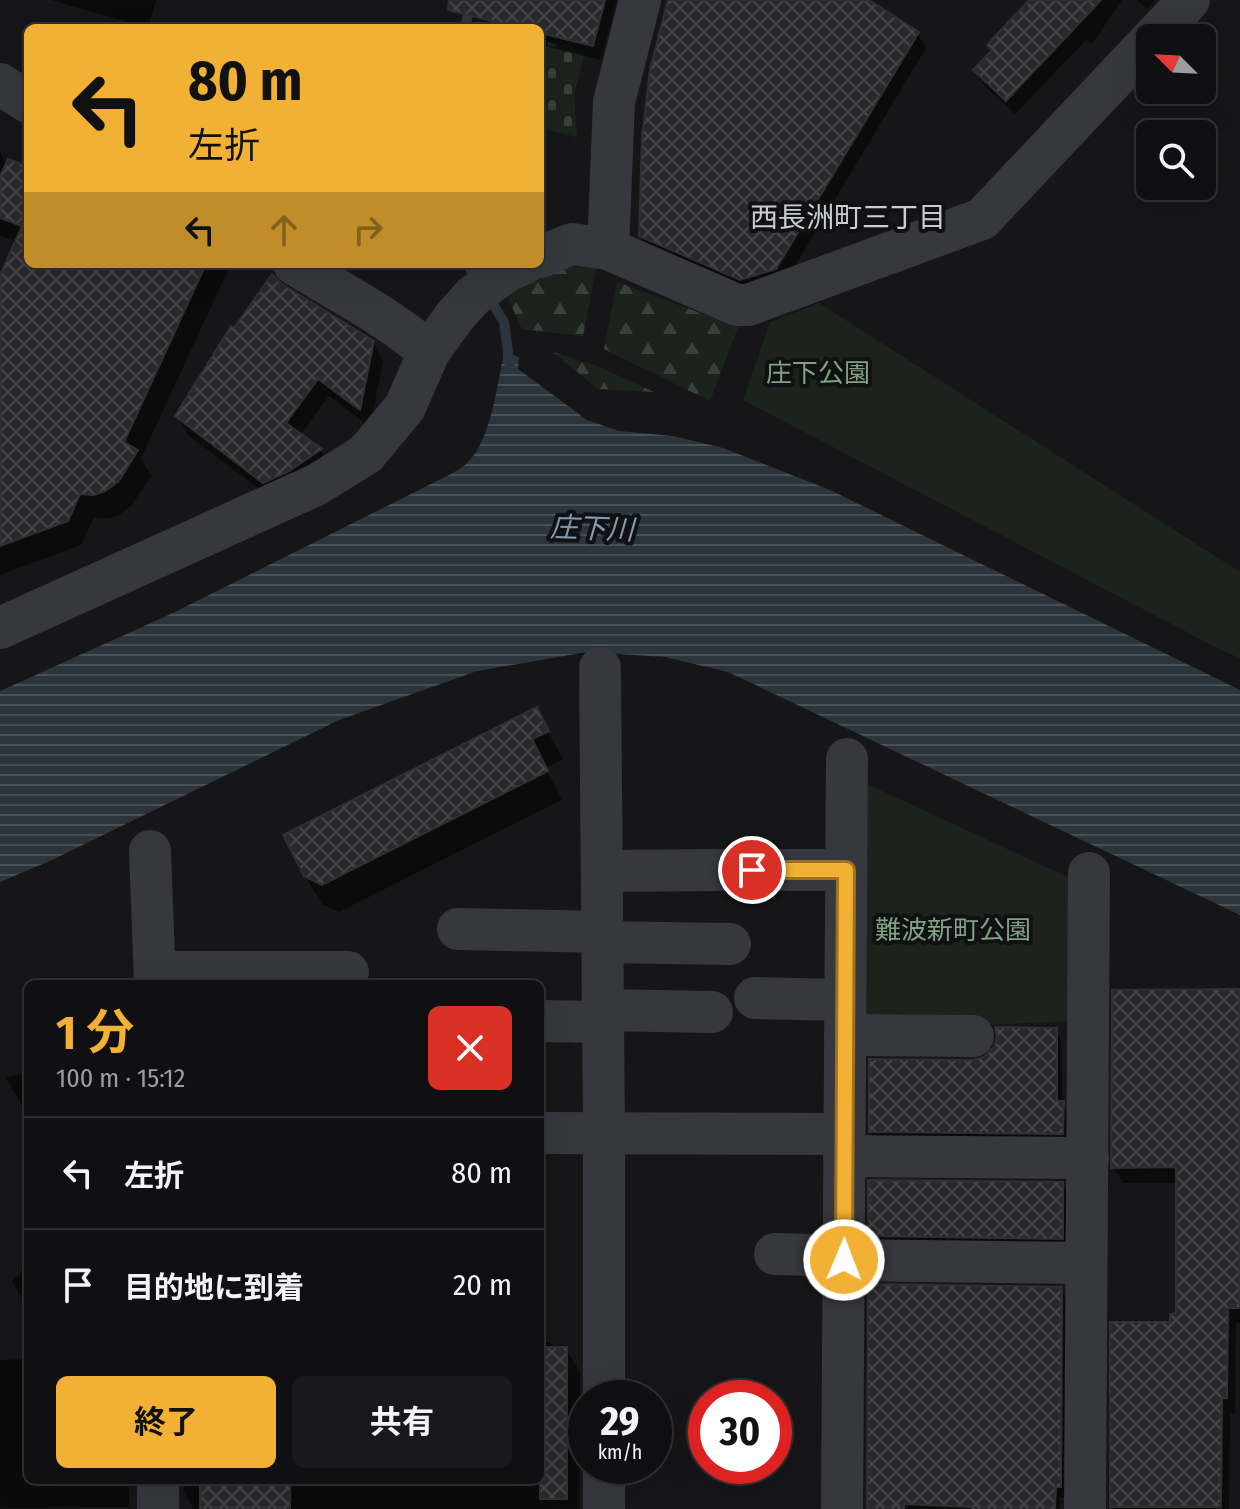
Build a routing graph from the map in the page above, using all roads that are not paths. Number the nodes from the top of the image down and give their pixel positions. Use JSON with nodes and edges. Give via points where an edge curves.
{"nodes":[{"id":1,"x":640,"y":0,"type":"edge"},
{"id":2,"x":1189,"y":0,"type":"edge"},
{"id":3,"x":1166,"y":24,"type":"edge"},
{"id":4,"x":1136,"y":56,"type":"edge"},
{"id":5,"x":0,"y":84,"type":"edge"},
{"id":6,"x":24,"y":99,"type":"edge"},
{"id":7,"x":608,"y":249,"type":"junction"},
{"id":8,"x":544,"y":255,"type":"edge"},
{"id":9,"x":300,"y":268,"type":"edge"},
{"id":10,"x":517,"y":268,"type":"edge"},
{"id":11,"x":429,"y":352,"type":"junction"},
{"id":12,"x":0,"y":628,"type":"edge"},
{"id":13,"x":600,"y":668,"type":"dead end"},
{"id":14,"x":847,"y":759,"type":"dead end"},
{"id":15,"x":150,"y":851,"type":"dead end"},
{"id":16,"x":846,"y":870,"type":"junction"},
{"id":17,"x":602,"y":871,"type":"junction"},
{"id":18,"x":1089,"y":873,"type":"dead end"},
{"id":19,"x":458,"y":929,"type":"dead end"},
{"id":20,"x":602,"y":937,"type":"junction"},
{"id":21,"x":730,"y":944,"type":"dead end"},
{"id":22,"x":348,"y":972,"type":"dead end"},
{"id":23,"x":155,"y":978,"type":"edge"},
{"id":24,"x":755,"y":998,"type":"dead end"},
{"id":25,"x":712,"y":1012,"type":"dead end"},
{"id":26,"x":603,"y":1016,"type":"junction"},
{"id":27,"x":845,"y":1017,"type":"junction"},
{"id":28,"x":544,"y":1021,"type":"edge"},
{"id":29,"x":973,"y":1036,"type":"dead end"},
{"id":30,"x":604,"y":1132,"type":"junction"},
{"id":31,"x":544,"y":1133,"type":"edge"},
{"id":32,"x":844,"y":1145,"type":"junction"},
{"id":33,"x":1088,"y":1158,"type":"junction"},
{"id":34,"x":775,"y":1254,"type":"dead end"},
{"id":35,"x":844,"y":1258,"type":"junction"},
{"id":36,"x":1086,"y":1263,"type":"junction"},
{"id":37,"x":604,"y":1380,"type":"edge"},
{"id":38,"x":158,"y":1484,"type":"edge"},
{"id":39,"x":604,"y":1484,"type":"edge"},
{"id":40,"x":158,"y":1509,"type":"edge"},
{"id":41,"x":604,"y":1509,"type":"edge"},
{"id":42,"x":842,"y":1509,"type":"edge"},
{"id":43,"x":1085,"y":1509,"type":"edge"}],
"edges":[{"from":1,"to":7,"type":"street","via":[[614,102]]},
{"from":2,"to":3,"type":"street"},
{"from":4,"to":7,"type":"street","via":[[982,219],[748,305],[737,305]]},
{"from":5,"to":6,"type":"street"},
{"from":7,"to":8,"type":"street","via":[[572,244]]},
{"from":9,"to":11,"type":"street"},
{"from":10,"to":11,"type":"street","via":[[473,296]]},
{"from":11,"to":12,"type":"street","via":[[405,407],[366,454],[316,485]]},
{"from":13,"to":17,"type":"street"},
{"from":14,"to":16,"type":"street"},
{"from":15,"to":23,"type":"street"},
{"from":16,"to":17,"type":"street"},
{"from":16,"to":27,"type":"street"},
{"from":17,"to":20,"type":"street"},
{"from":18,"to":33,"type":"street"},
{"from":19,"to":20,"type":"street"},
{"from":20,"to":21,"type":"street"},
{"from":20,"to":26,"type":"street"},
{"from":22,"to":23,"type":"street"},
{"from":24,"to":27,"type":"street"},
{"from":25,"to":26,"type":"street"},
{"from":26,"to":28,"type":"street"},
{"from":26,"to":30,"type":"street"},
{"from":27,"to":29,"type":"street"},
{"from":27,"to":32,"type":"street"},
{"from":30,"to":31,"type":"street"},
{"from":30,"to":32,"type":"street"},
{"from":30,"to":37,"type":"street"},
{"from":32,"to":33,"type":"street"},
{"from":32,"to":35,"type":"street"},
{"from":33,"to":36,"type":"street"},
{"from":34,"to":35,"type":"street"},
{"from":35,"to":36,"type":"street"},
{"from":35,"to":42,"type":"street"},
{"from":36,"to":43,"type":"street"},
{"from":38,"to":40,"type":"street"},
{"from":39,"to":41,"type":"street"}]}
